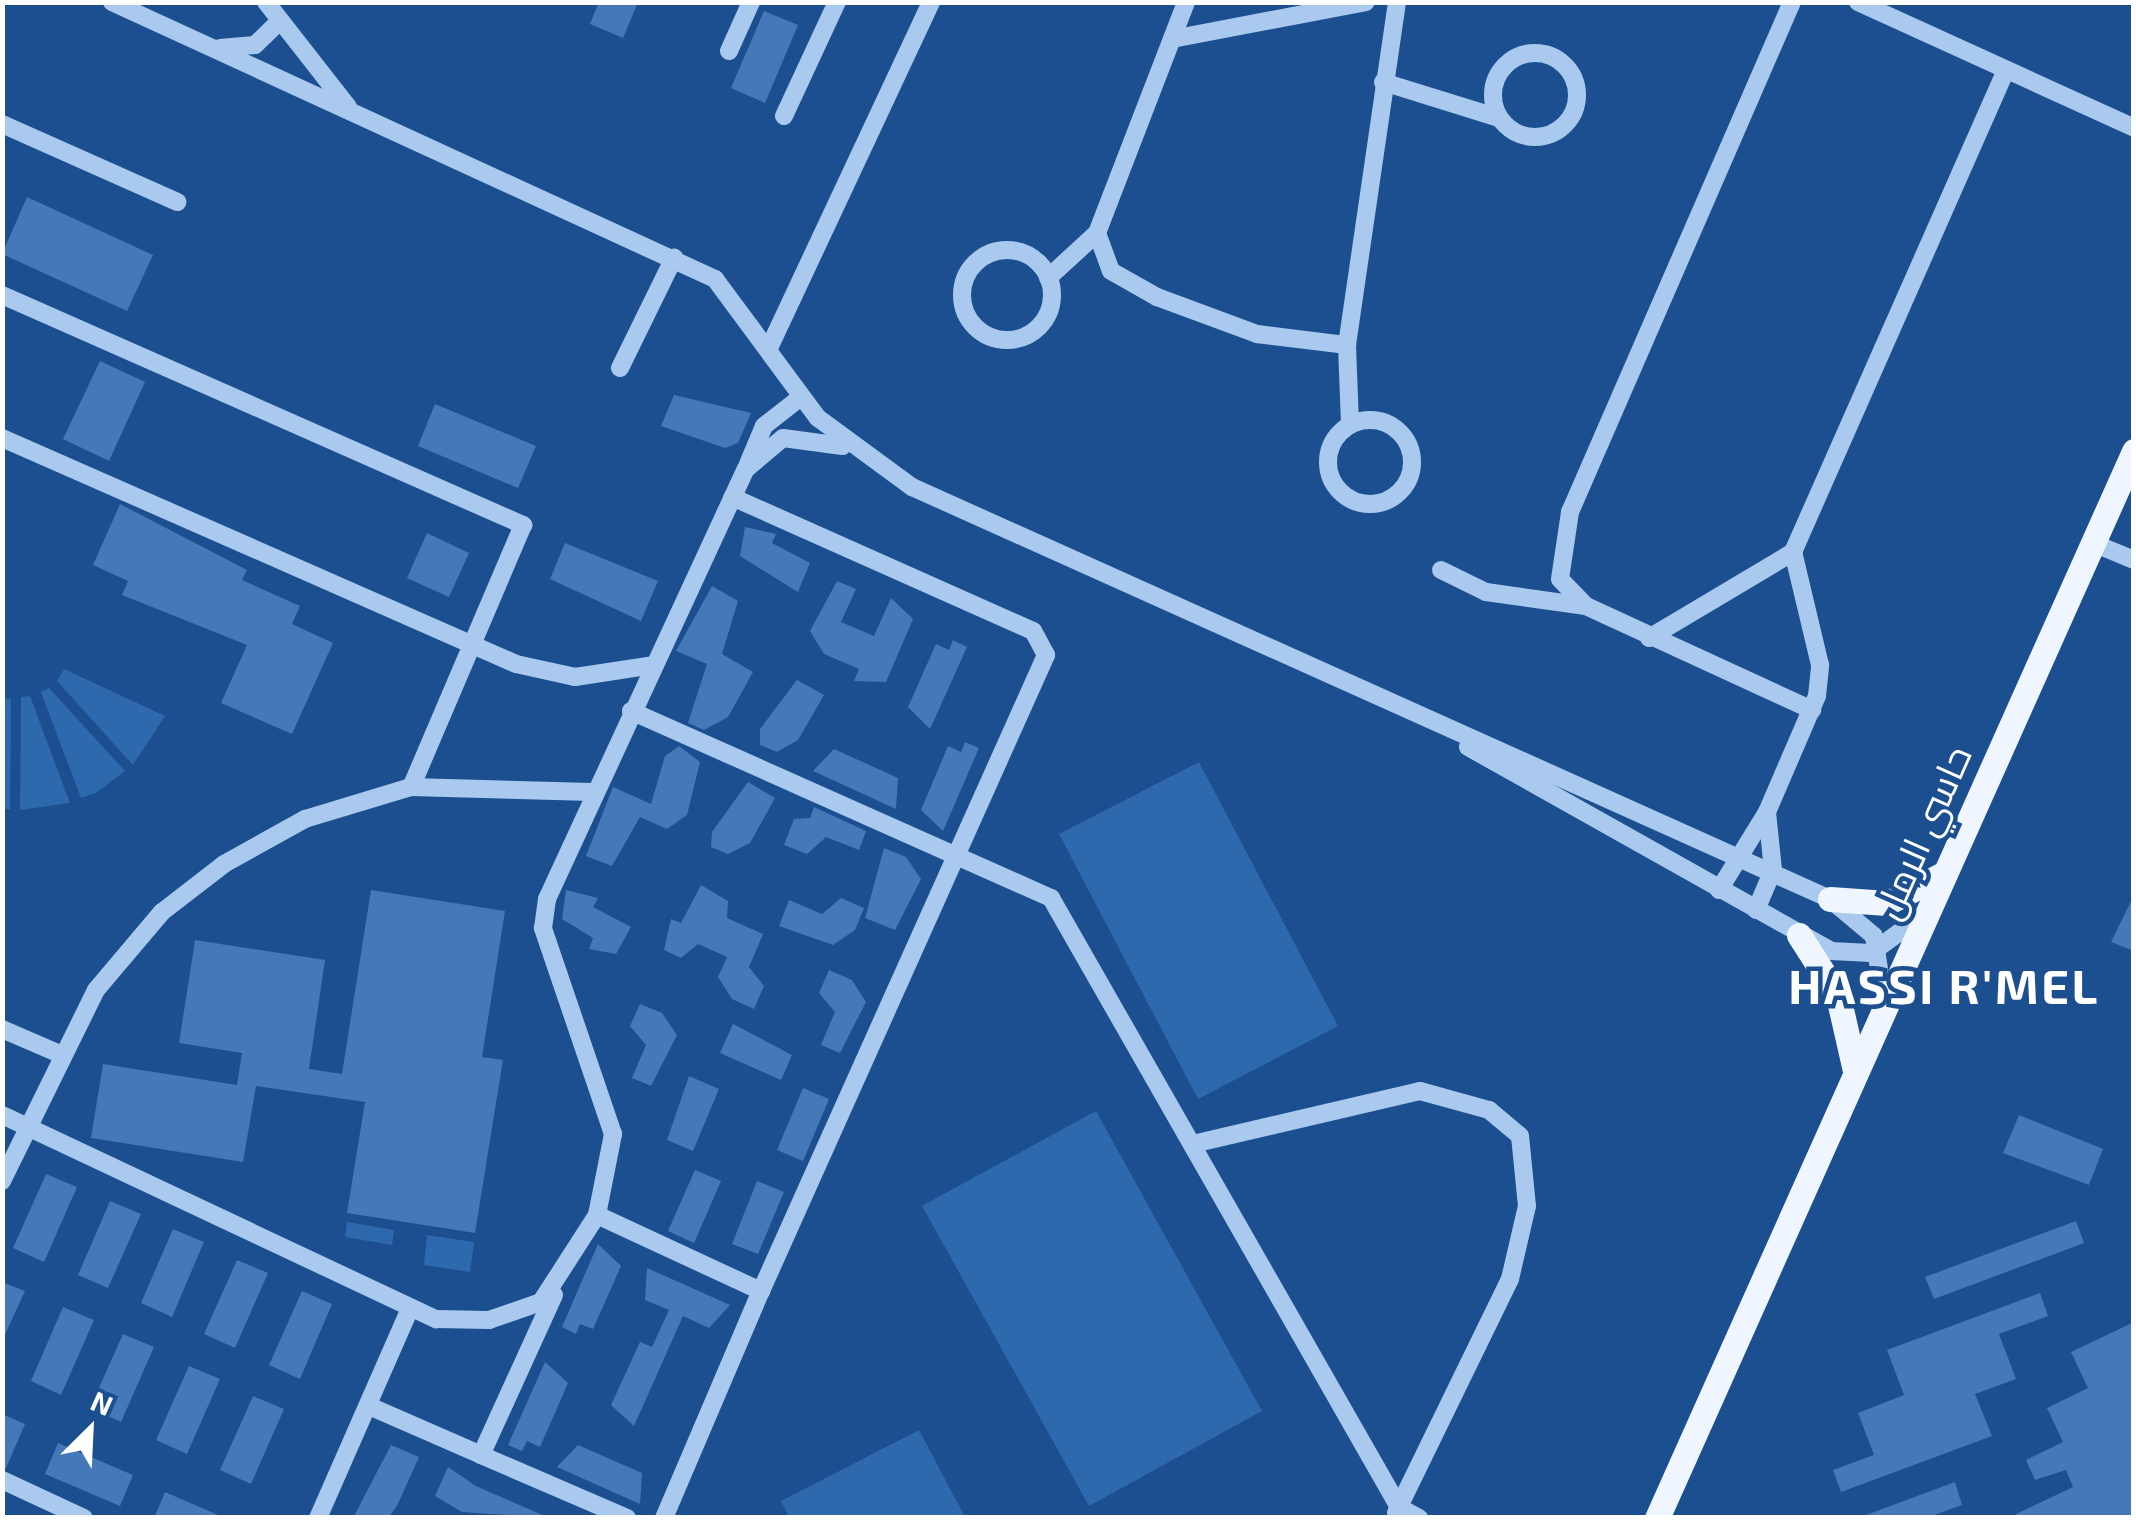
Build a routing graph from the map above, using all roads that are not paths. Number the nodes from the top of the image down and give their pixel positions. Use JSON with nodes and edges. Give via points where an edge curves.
{"nodes":[{"id":1,"x":112,"y":2,"type":"edge"},
{"id":2,"x":266,"y":2,"type":"edge"},
{"id":3,"x":751,"y":2,"type":"edge"},
{"id":4,"x":838,"y":2,"type":"edge"},
{"id":5,"x":931,"y":2,"type":"edge"},
{"id":6,"x":1186,"y":2,"type":"edge"},
{"id":7,"x":1366,"y":2,"type":"edge"},
{"id":8,"x":1397,"y":2,"type":"edge"},
{"id":9,"x":1792,"y":2,"type":"edge"},
{"id":10,"x":1858,"y":2,"type":"edge"},
{"id":11,"x":279,"y":22,"type":"junction"},
{"id":12,"x":1172,"y":39,"type":"junction"},
{"id":13,"x":210,"y":47,"type":"junction"},
{"id":14,"x":729,"y":51,"type":"dead end"},
{"id":15,"x":2006,"y":70,"type":"junction"},
{"id":16,"x":1383,"y":82,"type":"junction"},
{"id":17,"x":352,"y":112,"type":"junction"},
{"id":18,"x":784,"y":116,"type":"dead end"},
{"id":19,"x":1500,"y":118,"type":"junction"},
{"id":20,"x":2,"y":124,"type":"edge"},
{"id":21,"x":2134,"y":128,"type":"edge"},
{"id":22,"x":177,"y":202,"type":"dead end"},
{"id":23,"x":1098,"y":233,"type":"junction"},
{"id":24,"x":674,"y":258,"type":"junction"},
{"id":25,"x":1048,"y":278,"type":"junction"},
{"id":26,"x":2,"y":295,"type":"edge"},
{"id":27,"x":1347,"y":345,"type":"junction"},
{"id":28,"x":770,"y":346,"type":"junction"},
{"id":29,"x":620,"y":368,"type":"dead end"},
{"id":30,"x":801,"y":397,"type":"junction"},
{"id":31,"x":1350,"y":424,"type":"junction"},
{"id":32,"x":2,"y":438,"type":"edge"},
{"id":33,"x":2134,"y":451,"type":"edge"},
{"id":34,"x":856,"y":452,"type":"junction"},
{"id":35,"x":746,"y":469,"type":"junction"},
{"id":36,"x":732,"y":497,"type":"junction"},
{"id":37,"x":2093,"y":542,"type":"junction"},
{"id":38,"x":1793,"y":552,"type":"junction"},
{"id":39,"x":2134,"y":560,"type":"edge"},
{"id":40,"x":1441,"y":570,"type":"dead end"},
{"id":41,"x":1586,"y":606,"type":"junction"},
{"id":42,"x":1648,"y":638,"type":"junction"},
{"id":43,"x":474,"y":645,"type":"junction"},
{"id":44,"x":653,"y":665,"type":"junction"},
{"id":45,"x":1812,"y":710,"type":"junction"},
{"id":46,"x":631,"y":711,"type":"junction"},
{"id":47,"x":1434,"y":724,"type":"junction"},
{"id":48,"x":411,"y":787,"type":"junction"},
{"id":49,"x":592,"y":792,"type":"junction"},
{"id":50,"x":1768,"y":812,"type":"junction"},
{"id":51,"x":1735,"y":852,"type":"junction"},
{"id":52,"x":958,"y":858,"type":"junction"},
{"id":53,"x":1773,"y":870,"type":"junction"},
{"id":54,"x":1946,"y":873,"type":"junction"},
{"id":55,"x":1719,"y":890,"type":"junction"},
{"id":56,"x":1830,"y":899,"type":"junction"},
{"id":57,"x":1930,"y":908,"type":"junction"},
{"id":58,"x":1756,"y":910,"type":"junction"},
{"id":59,"x":1799,"y":936,"type":"junction"},
{"id":60,"x":1880,"y":949,"type":"junction"},
{"id":61,"x":1884,"y":1007,"type":"junction"},
{"id":62,"x":2,"y":1029,"type":"edge"},
{"id":63,"x":60,"y":1054,"type":"junction"},
{"id":64,"x":1855,"y":1072,"type":"junction"},
{"id":65,"x":2,"y":1114,"type":"edge"},
{"id":66,"x":28,"y":1126,"type":"junction"},
{"id":67,"x":1196,"y":1143,"type":"junction"},
{"id":68,"x":2,"y":1181,"type":"edge"},
{"id":69,"x":597,"y":1215,"type":"junction"},
{"id":70,"x":557,"y":1289,"type":"junction"},
{"id":71,"x":761,"y":1291,"type":"junction"},
{"id":72,"x":410,"y":1308,"type":"junction"},
{"id":73,"x":369,"y":1406,"type":"junction"},
{"id":74,"x":481,"y":1455,"type":"junction"},
{"id":75,"x":2,"y":1480,"type":"edge"},
{"id":76,"x":1396,"y":1512,"type":"edge"},
{"id":77,"x":84,"y":1518,"type":"edge"},
{"id":78,"x":318,"y":1518,"type":"edge"},
{"id":79,"x":627,"y":1518,"type":"edge"},
{"id":80,"x":664,"y":1518,"type":"edge"},
{"id":81,"x":1419,"y":1518,"type":"edge"},
{"id":82,"x":1656,"y":1518,"type":"edge"}],
"edges":[{"from":1,"to":13,"type":"street"},
{"from":2,"to":11,"type":"street"},
{"from":3,"to":14,"type":"street"},
{"from":4,"to":18,"type":"street"},
{"from":5,"to":28,"type":"street"},
{"from":6,"to":12,"type":"street"},
{"from":7,"to":12,"type":"street"},
{"from":8,"to":16,"type":"street"},
{"from":9,"to":41,"type":"street","via":[[1570,512],[1560,579]]},
{"from":10,"to":15,"type":"street"},
{"from":11,"to":13,"type":"street","via":[[255,45]]},
{"from":11,"to":17,"type":"street"},
{"from":12,"to":23,"type":"street"},
{"from":13,"to":17,"type":"street"},
{"from":15,"to":21,"type":"street"},
{"from":15,"to":38,"type":"street"},
{"from":16,"to":19,"type":"street"},
{"from":16,"to":27,"type":"street"},
{"from":17,"to":24,"type":"street"},
{"from":19,"to":19,"type":"street","via":[[1520,135],[1559,131],[1578,97],[1570,70],[1546,54],[1505,65],[1493,91]]},
{"from":20,"to":22,"type":"street"},
{"from":23,"to":25,"type":"street"},
{"from":23,"to":27,"type":"street","via":[[1111,271],[1157,297],[1257,334]]},
{"from":24,"to":28,"type":"street","via":[[736,296]]},
{"from":24,"to":29,"type":"street"},
{"from":25,"to":25,"type":"street","via":[[1018,251],[990,253],[963,284],[964,312],[985,334],[1016,339],[1050,309]]},
{"from":26,"to":43,"type":"street","via":[[522,524]]},
{"from":27,"to":31,"type":"street"},
{"from":28,"to":30,"type":"street"},
{"from":30,"to":34,"type":"street"},
{"from":30,"to":35,"type":"street","via":[[764,426]]},
{"from":31,"to":31,"type":"street","via":[[1327,456],[1332,482],[1364,504],[1392,498],[1410,476],[1410,448],[1378,420]]},
{"from":32,"to":43,"type":"street"},
{"from":33,"to":37,"type":"main road","name":"حاسي الرمل"},
{"from":34,"to":35,"type":"street","via":[[783,438]]},
{"from":34,"to":47,"type":"street","via":[[980,520]]},
{"from":35,"to":36,"type":"street"},
{"from":36,"to":44,"type":"street"},
{"from":36,"to":52,"type":"street","via":[[1043,641],[1044,660]]},
{"from":37,"to":39,"type":"street"},
{"from":37,"to":54,"type":"main road","name":"حاسي الرمل"},
{"from":38,"to":42,"type":"street"},
{"from":38,"to":45,"type":"street","via":[[1820,665]]},
{"from":40,"to":41,"type":"street","via":[[1486,592]]},
{"from":41,"to":42,"type":"street"},
{"from":42,"to":45,"type":"street"},
{"from":43,"to":44,"type":"street","via":[[575,677]]},
{"from":43,"to":48,"type":"street"},
{"from":44,"to":46,"type":"street"},
{"from":45,"to":50,"type":"street"},
{"from":46,"to":49,"type":"street"},
{"from":46,"to":52,"type":"street"},
{"from":47,"to":51,"type":"street"},
{"from":47,"to":55,"type":"street"},
{"from":48,"to":49,"type":"street"},
{"from":48,"to":63,"type":"street","via":[[305,819],[180,896],[112,968]]},
{"from":49,"to":69,"type":"street","via":[[543,912],[610,1113],[612,1158]]},
{"from":50,"to":51,"type":"street"},
{"from":50,"to":53,"type":"street"},
{"from":51,"to":53,"type":"street"},
{"from":51,"to":55,"type":"street"},
{"from":52,"to":67,"type":"street","via":[[1056,903]]},
{"from":52,"to":71,"type":"street"},
{"from":53,"to":56,"type":"street"},
{"from":53,"to":58,"type":"street"},
{"from":54,"to":56,"type":"main road","via":[[1886,904]]},
{"from":54,"to":57,"type":"main road","name":"حاسي الرمل"},
{"from":55,"to":58,"type":"street"},
{"from":56,"to":60,"type":"street","via":[[1866,924]]},
{"from":57,"to":60,"type":"street"},
{"from":57,"to":61,"type":"main road","name":"حاسي الرمل"},
{"from":58,"to":59,"type":"street"},
{"from":59,"to":60,"type":"street","via":[[1845,956]]},
{"from":59,"to":64,"type":"main road","via":[[1838,996]]},
{"from":60,"to":61,"type":"street"},
{"from":61,"to":64,"type":"main road","name":"حاسي الرمل"},
{"from":62,"to":63,"type":"street"},
{"from":63,"to":66,"type":"street"},
{"from":64,"to":82,"type":"main road","name":"حاسي الرمل"},
{"from":65,"to":66,"type":"street"},
{"from":66,"to":68,"type":"street"},
{"from":66,"to":72,"type":"street"},
{"from":67,"to":76,"type":"street"},
{"from":67,"to":76,"type":"street","via":[[1420,1090],[1488,1110],[1520,1136],[1528,1206],[1510,1278]]},
{"from":69,"to":70,"type":"street"},
{"from":69,"to":71,"type":"street"},
{"from":70,"to":72,"type":"street","via":[[525,1310],[473,1322]]},
{"from":70,"to":74,"type":"street"},
{"from":71,"to":80,"type":"street"},
{"from":72,"to":73,"type":"street"},
{"from":73,"to":74,"type":"street"},
{"from":73,"to":78,"type":"street"},
{"from":74,"to":79,"type":"street"},
{"from":75,"to":77,"type":"street"},
{"from":76,"to":81,"type":"street"}]}
